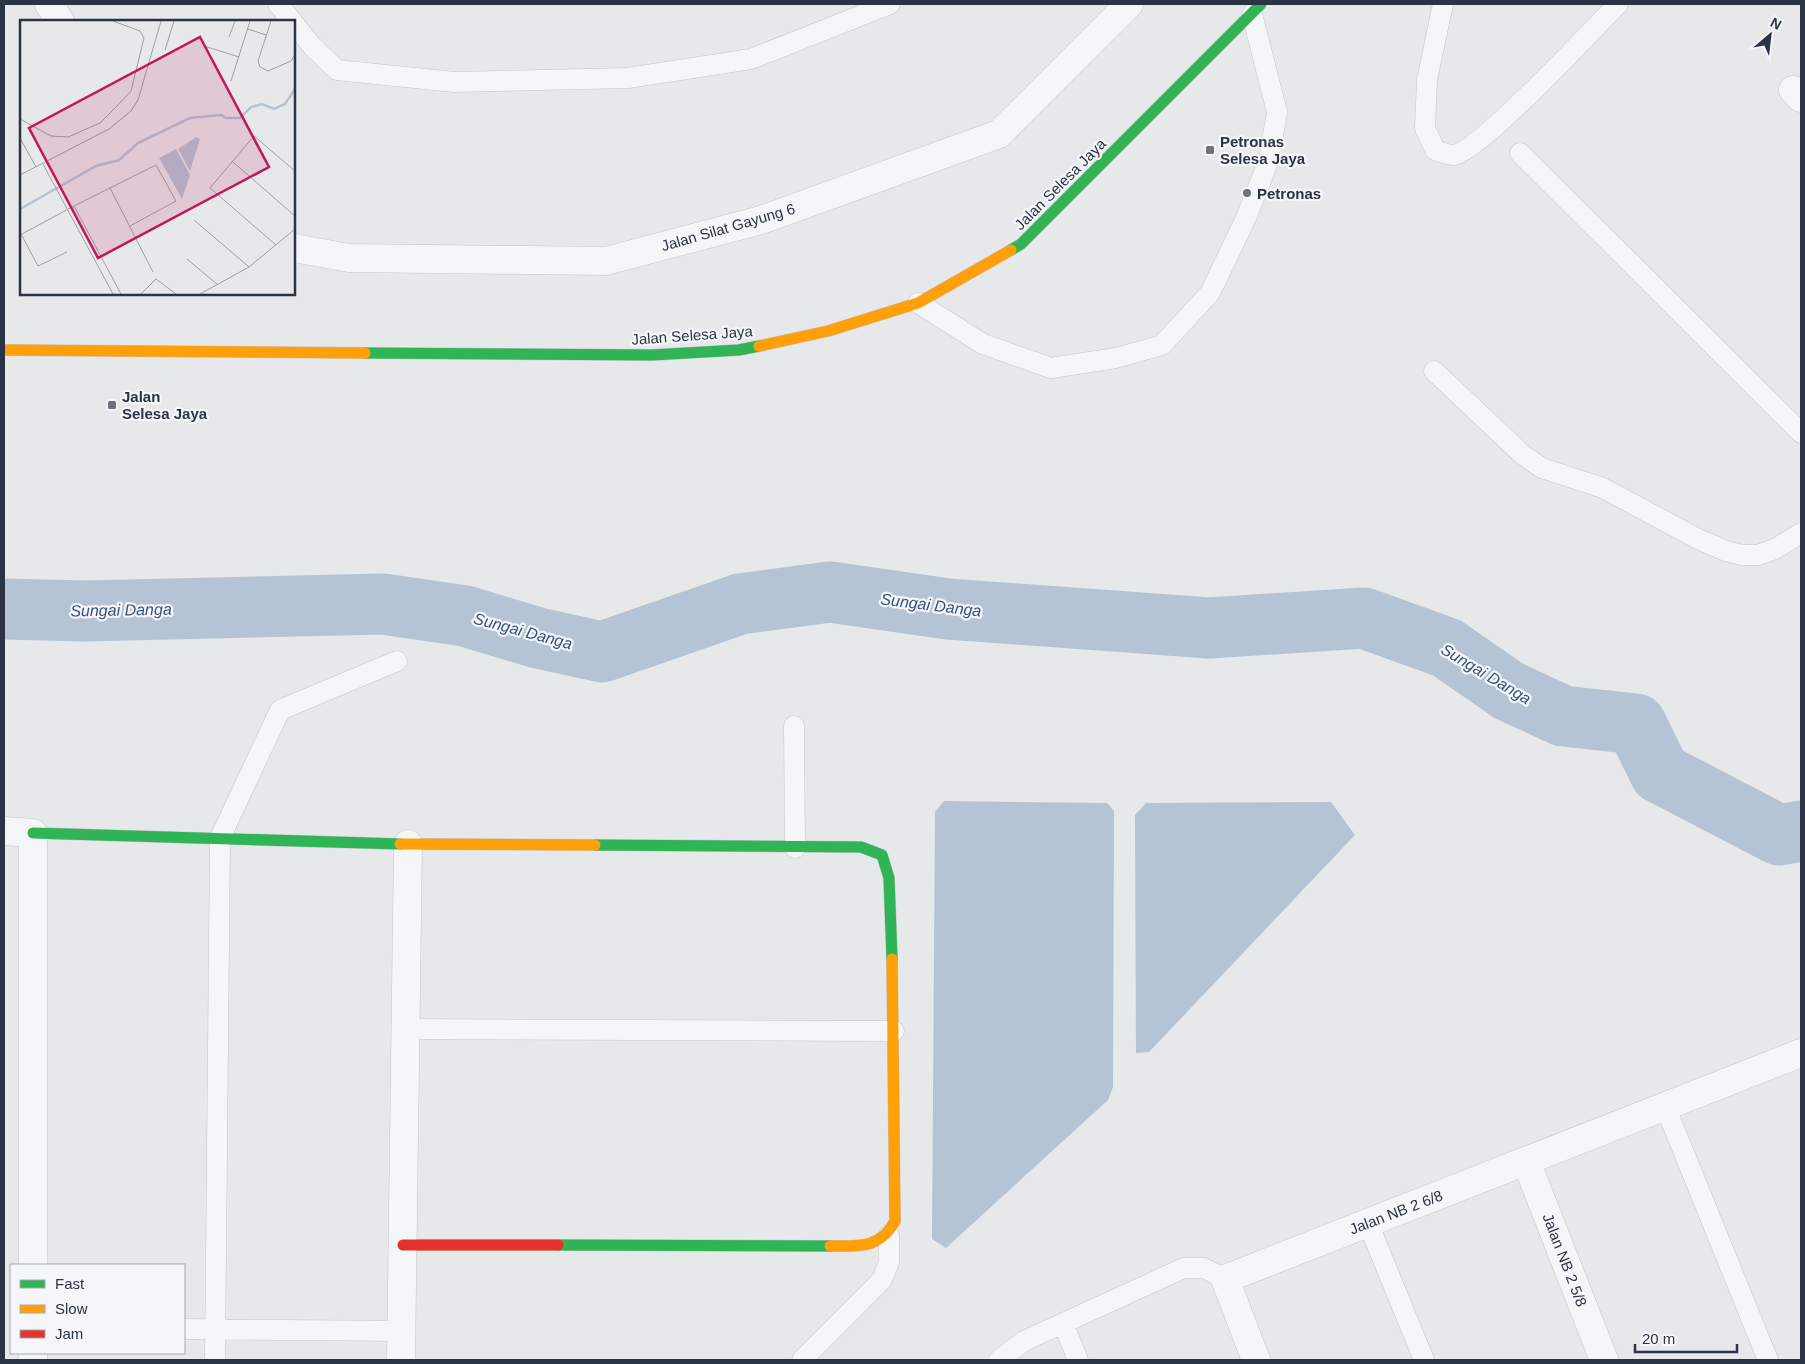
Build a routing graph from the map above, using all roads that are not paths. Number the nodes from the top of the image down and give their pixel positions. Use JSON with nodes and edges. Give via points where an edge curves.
{"nodes":[{"id":1,"x":48,"y":4,"type":"edge"},
{"id":2,"x":278,"y":4,"type":"edge"},
{"id":3,"x":890,"y":4,"type":"edge"},
{"id":4,"x":1129,"y":4,"type":"edge"},
{"id":5,"x":1443,"y":4,"type":"edge"},
{"id":6,"x":1618,"y":4,"type":"edge"},
{"id":7,"x":1256,"y":9,"type":"edge"},
{"id":8,"x":59,"y":20,"type":"edge"},
{"id":9,"x":291,"y":20,"type":"edge"},
{"id":10,"x":295,"y":25,"type":"edge"},
{"id":11,"x":1520,"y":153,"type":"dead end"},
{"id":12,"x":295,"y":248,"type":"edge"},
{"id":13,"x":918,"y":303,"type":"junction"},
{"id":14,"x":4,"y":350,"type":"edge"},
{"id":15,"x":1434,"y":371,"type":"dead end"},
{"id":16,"x":1801,"y":433,"type":"edge"},
{"id":17,"x":1801,"y":533,"type":"edge"},
{"id":18,"x":396,"y":661,"type":"dead end"},
{"id":19,"x":794,"y":726,"type":"dead end"},
{"id":20,"x":4,"y":832,"type":"edge"},
{"id":21,"x":33,"y":833,"type":"junction"},
{"id":22,"x":220,"y":838,"type":"junction"},
{"id":23,"x":408,"y":844,"type":"junction"},
{"id":24,"x":794,"y":848,"type":"junction"},
{"id":25,"x":406,"y":1029,"type":"junction"},
{"id":26,"x":894,"y":1031,"type":"junction"},
{"id":27,"x":1801,"y":1052,"type":"edge"},
{"id":28,"x":1665,"y":1106,"type":"junction"},
{"id":29,"x":1526,"y":1161,"type":"junction"},
{"id":30,"x":1368,"y":1223,"type":"junction"},
{"id":31,"x":889,"y":1235,"type":"junction"},
{"id":32,"x":403,"y":1245,"type":"junction"},
{"id":33,"x":34,"y":1264,"type":"edge"},
{"id":34,"x":1224,"y":1279,"type":"junction"},
{"id":35,"x":1063,"y":1322,"type":"junction"},
{"id":36,"x":185,"y":1329,"type":"edge"},
{"id":37,"x":215,"y":1329,"type":"junction"},
{"id":38,"x":402,"y":1331,"type":"junction"},
{"id":39,"x":215,"y":1360,"type":"edge"},
{"id":40,"x":401,"y":1360,"type":"edge"},
{"id":41,"x":802,"y":1360,"type":"edge"},
{"id":42,"x":999,"y":1360,"type":"edge"},
{"id":43,"x":1078,"y":1360,"type":"edge"},
{"id":44,"x":1256,"y":1360,"type":"edge"},
{"id":45,"x":1424,"y":1360,"type":"edge"},
{"id":46,"x":1604,"y":1360,"type":"edge"},
{"id":47,"x":1768,"y":1360,"type":"edge"}],
"edges":[{"from":1,"to":8,"type":"street"},
{"from":2,"to":9,"type":"lane"},
{"from":3,"to":10,"type":"lane","via":[[750,60],[628,78],[454,82],[337,70],[312,47]]},
{"from":4,"to":12,"type":"street","name":"Jalan Silat Gayung 6","via":[[998,134],[761,220],[606,260],[349,258]]},
{"from":5,"to":6,"type":"lane","via":[[1426,80],[1426,128],[1435,150],[1453,155],[1472,147],[1494,127]]},
{"from":7,"to":13,"type":"street","name":"Jalan Selesa Jaya","via":[[1021,244]]},
{"from":7,"to":13,"type":"lane","via":[[1277,112],[1268,160],[1246,218],[1210,293],[1162,345],[1116,358],[1051,368],[983,344]]},
{"from":11,"to":16,"type":"lane"},
{"from":13,"to":14,"type":"street","name":"Jalan Selesa Jaya","via":[[828,331],[739,350],[672,354]]},
{"from":15,"to":17,"type":"lane","via":[[1523,455],[1542,468],[1603,488],[1698,540],[1726,551],[1758,555],[1776,549]]},
{"from":18,"to":22,"type":"lane","via":[[280,710]]},
{"from":19,"to":24,"type":"lane"},
{"from":20,"to":21,"type":"street"},
{"from":21,"to":22,"type":"street"},
{"from":21,"to":33,"type":"street"},
{"from":22,"to":23,"type":"street"},
{"from":22,"to":37,"type":"lane"},
{"from":23,"to":24,"type":"street"},
{"from":23,"to":25,"type":"street"},
{"from":24,"to":26,"type":"street","via":[[861,847],[882,855],[889,878]]},
{"from":25,"to":26,"type":"lane"},
{"from":25,"to":32,"type":"street"},
{"from":26,"to":31,"type":"street","via":[[895,1221]]},
{"from":27,"to":28,"type":"street","name":"Jalan NB 2 6/8"},
{"from":28,"to":29,"type":"street","name":"Jalan NB 2 6/8"},
{"from":28,"to":47,"type":"lane"},
{"from":29,"to":30,"type":"street","name":"Jalan NB 2 6/8"},
{"from":29,"to":46,"type":"street","name":"Jalan NB 2 5/8"},
{"from":30,"to":34,"type":"street","name":"Jalan NB 2 6/8"},
{"from":30,"to":45,"type":"lane"},
{"from":31,"to":32,"type":"street","via":[[871,1244],[846,1246]]},
{"from":31,"to":41,"type":"lane","via":[[889,1262],[882,1280]]},
{"from":32,"to":38,"type":"street"},
{"from":34,"to":35,"type":"lane","via":[[1204,1268],[1184,1268]]},
{"from":34,"to":44,"type":"street"},
{"from":35,"to":42,"type":"lane","via":[[1024,1341]]},
{"from":35,"to":43,"type":"lane"},
{"from":36,"to":37,"type":"lane"},
{"from":37,"to":38,"type":"lane"},
{"from":37,"to":39,"type":"lane"},
{"from":38,"to":40,"type":"street"}]}
